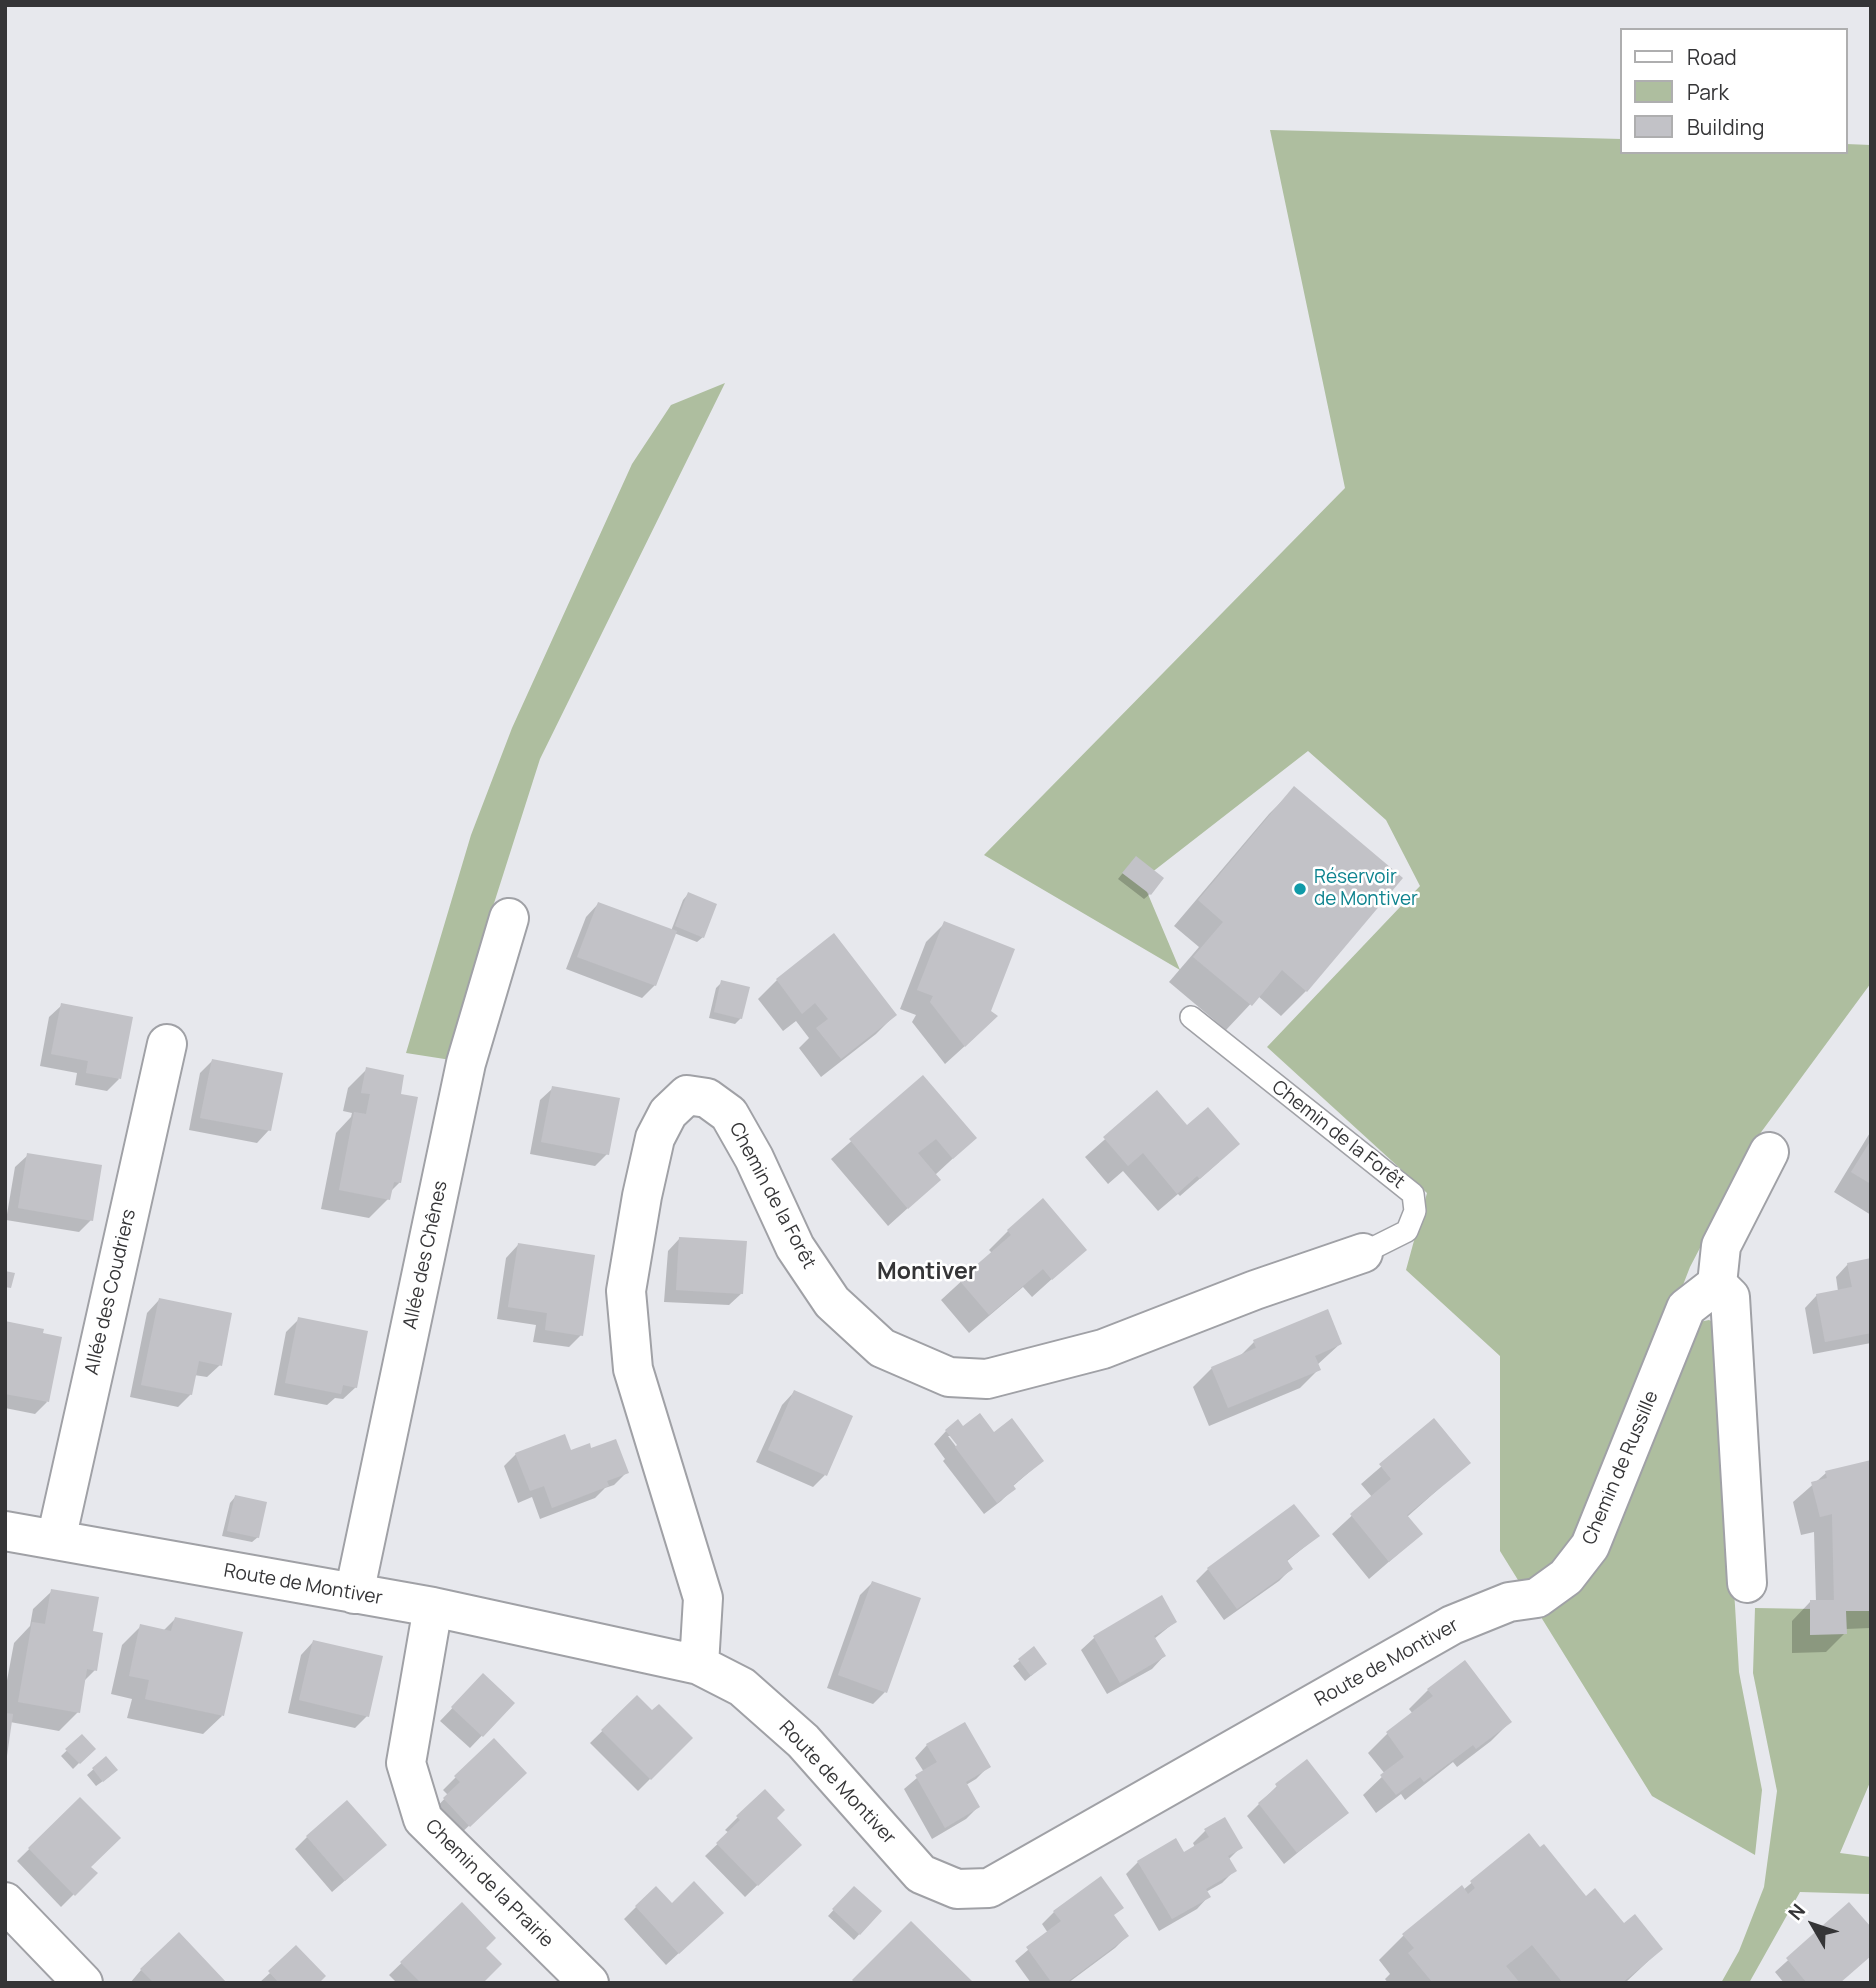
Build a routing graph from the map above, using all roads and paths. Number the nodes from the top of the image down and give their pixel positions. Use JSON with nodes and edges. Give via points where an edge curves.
{"nodes":[{"id":1,"x":509,"y":918,"type":"dead end"},
{"id":2,"x":1191,"y":1017,"type":"dead end"},
{"id":3,"x":167,"y":1044,"type":"dead end"},
{"id":4,"x":1769,"y":1152,"type":"dead end"},
{"id":5,"x":1363,"y":1253,"type":"joint"},
{"id":6,"x":1717,"y":1284,"type":"junction"},
{"id":7,"x":5,"y":1531,"type":"edge"},
{"id":8,"x":56,"y":1540,"type":"junction"},
{"id":9,"x":1747,"y":1583,"type":"dead end"},
{"id":10,"x":354,"y":1594,"type":"junction"},
{"id":11,"x":433,"y":1608,"type":"junction"},
{"id":12,"x":1487,"y":1610,"type":"joint"},
{"id":13,"x":699,"y":1665,"type":"junction"},
{"id":14,"x":5,"y":1902,"type":"edge"},
{"id":15,"x":83,"y":1983,"type":"edge"},
{"id":16,"x":589,"y":1983,"type":"edge"}],
"edges":[{"from":1,"to":10,"type":"street","name":"Allée des Chênes","via":[[467,1063]]},
{"from":2,"to":5,"type":"lane","name":"Chemin de la Forêt","via":[[1413,1194],[1415,1211],[1407,1231]]},
{"from":3,"to":8,"type":"street","name":"Allée des Coudriers"},
{"from":4,"to":6,"type":"street","via":[[1721,1246]]},
{"from":5,"to":13,"type":"street","name":"Chemin de la Forêt","via":[[1103,1349],[987,1379],[949,1377],[882,1348],[832,1302],[795,1247],[729,1114],[707,1098],[687,1095],[668,1113],[655,1138],[626,1291],[633,1369],[703,1598]]},
{"from":6,"to":9,"type":"street","via":[[1730,1297]]},
{"from":6,"to":12,"type":"street","name":"Chemin de Russille","via":[[1686,1308],[1590,1546],[1566,1577],[1537,1598]]},
{"from":7,"to":8,"type":"street","name":"Route de Montiver"},
{"from":8,"to":10,"type":"street","name":"Route de Montiver"},
{"from":10,"to":11,"type":"street","name":"Route de Montiver"},
{"from":11,"to":13,"type":"street","name":"Route de Montiver"},
{"from":11,"to":16,"type":"street","name":"Chemin de la Prairie","via":[[406,1763],[423,1819]]},
{"from":12,"to":13,"type":"street","name":"Route de Montiver","via":[[1452,1625],[989,1888],[957,1888],[921,1874],[803,1741],[742,1687]]},
{"from":14,"to":15,"type":"street"}]}
